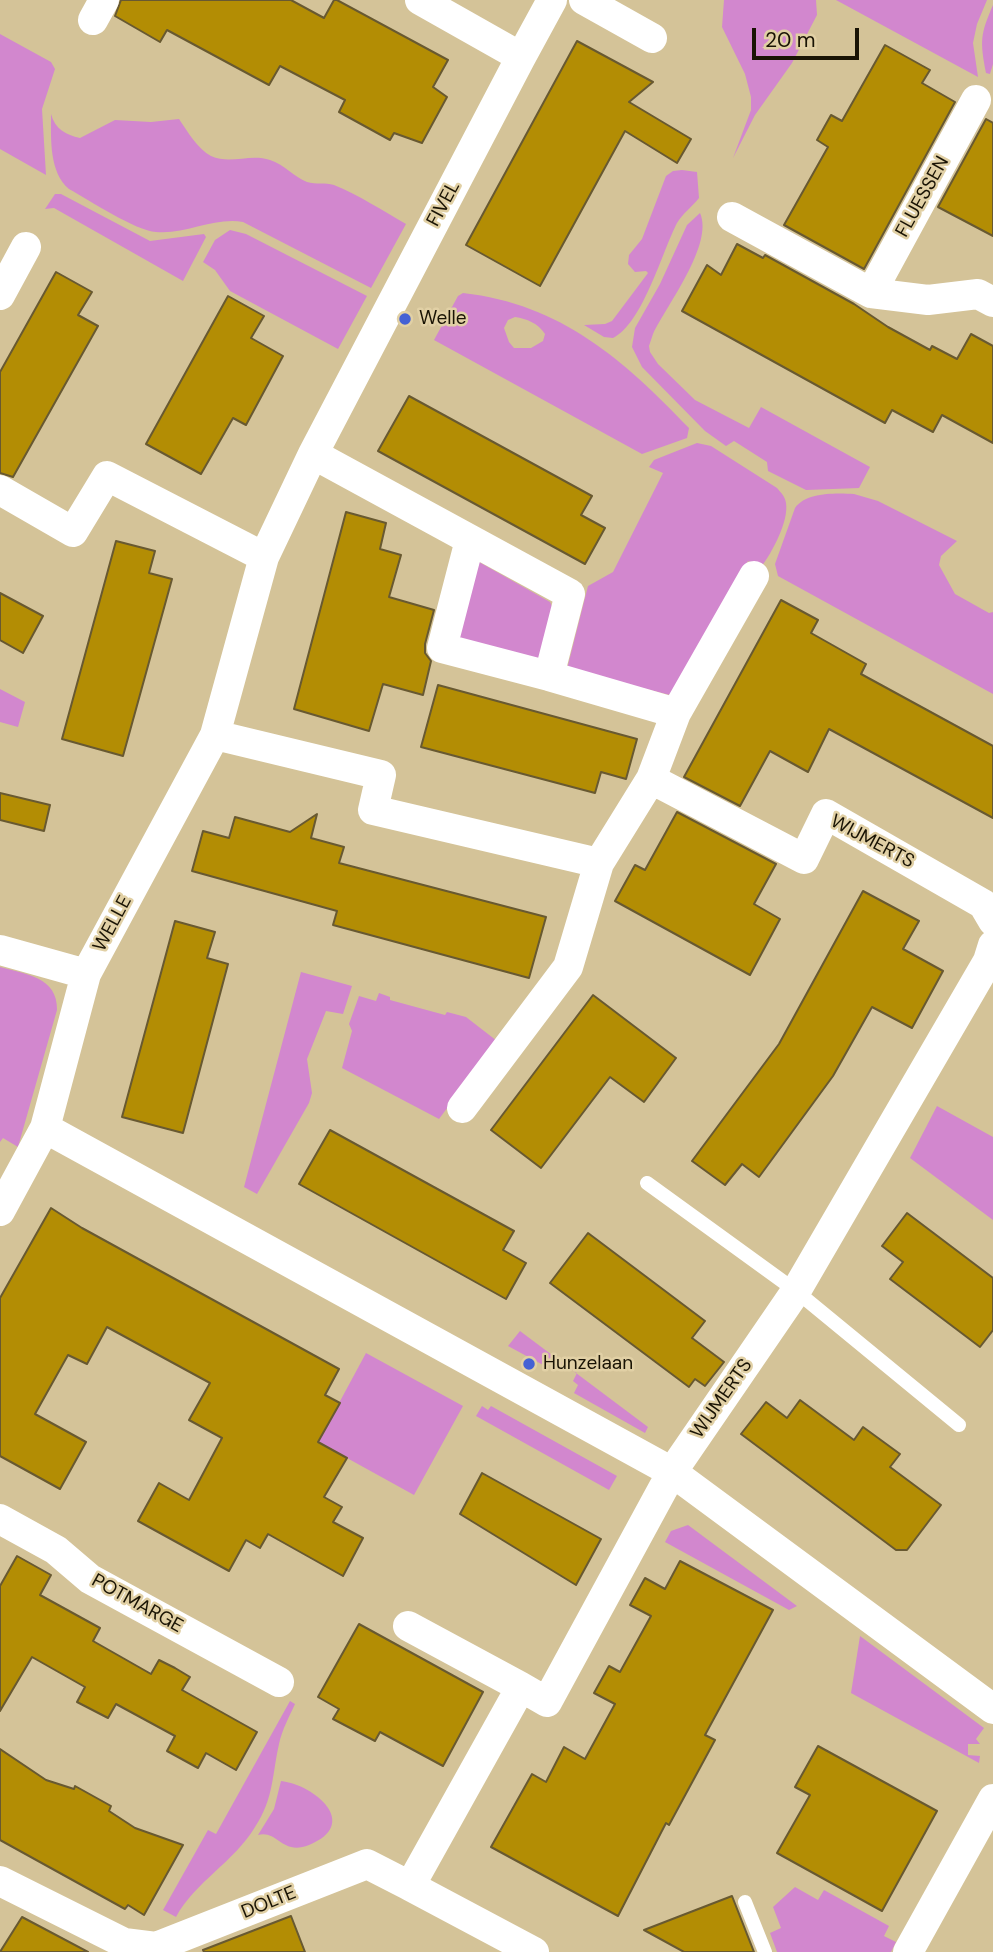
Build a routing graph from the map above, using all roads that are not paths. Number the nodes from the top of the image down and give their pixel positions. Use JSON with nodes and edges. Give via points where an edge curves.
{"nodes":[{"id":1,"x":420,"y":0,"type":"edge"},
{"id":2,"x":552,"y":0,"type":"edge"},
{"id":3,"x":584,"y":0,"type":"edge"},
{"id":4,"x":653,"y":38,"type":"dead end"},
{"id":5,"x":521,"y":57,"type":"junction"},
{"id":6,"x":976,"y":100,"type":"dead end"},
{"id":7,"x":732,"y":217,"type":"dead end"},
{"id":8,"x":26,"y":247,"type":"dead end"},
{"id":9,"x":871,"y":293,"type":"junction"},
{"id":10,"x":0,"y":295,"type":"edge"},
{"id":11,"x":993,"y":302,"type":"edge"},
{"id":12,"x":313,"y":454,"type":"junction"},
{"id":13,"x":0,"y":490,"type":"edge"},
{"id":14,"x":470,"y":540,"type":"junction"},
{"id":15,"x":264,"y":557,"type":"junction"},
{"id":16,"x":754,"y":576,"type":"dead end"},
{"id":17,"x":549,"y":676,"type":"junction"},
{"id":18,"x":676,"y":713,"type":"junction"},
{"id":19,"x":215,"y":735,"type":"junction"},
{"id":20,"x":651,"y":779,"type":"junction"},
{"id":21,"x":599,"y":863,"type":"junction"},
{"id":22,"x":993,"y":921,"type":"edge"},
{"id":23,"x":993,"y":945,"type":"edge"},
{"id":24,"x":0,"y":950,"type":"edge"},
{"id":25,"x":86,"y":974,"type":"junction"},
{"id":26,"x":462,"y":1108,"type":"dead end"},
{"id":27,"x":46,"y":1128,"type":"junction"},
{"id":28,"x":647,"y":1183,"type":"dead end"},
{"id":29,"x":2,"y":1202,"type":"edge"},
{"id":30,"x":796,"y":1291,"type":"junction"},
{"id":31,"x":959,"y":1425,"type":"dead end"},
{"id":32,"x":672,"y":1472,"type":"junction"},
{"id":33,"x":0,"y":1519,"type":"edge"},
{"id":34,"x":408,"y":1626,"type":"dead end"},
{"id":35,"x":279,"y":1682,"type":"dead end"},
{"id":36,"x":521,"y":1688,"type":"junction"},
{"id":37,"x":993,"y":1709,"type":"edge"},
{"id":38,"x":993,"y":1799,"type":"edge"},
{"id":39,"x":0,"y":1881,"type":"edge"},
{"id":40,"x":410,"y":1886,"type":"junction"},
{"id":41,"x":745,"y":1902,"type":"dead end"},
{"id":42,"x":534,"y":1952,"type":"edge"},
{"id":43,"x":765,"y":1952,"type":"edge"},
{"id":44,"x":908,"y":1952,"type":"edge"}],
"edges":[{"from":1,"to":5,"type":"street"},
{"from":2,"to":5,"type":"street"},
{"from":3,"to":4,"type":"street"},
{"from":5,"to":12,"type":"street","name":"FIVEL"},
{"from":6,"to":9,"type":"street","name":"FLUESSEN"},
{"from":7,"to":9,"type":"street"},
{"from":8,"to":10,"type":"street"},
{"from":9,"to":11,"type":"street","via":[[928,300],[978,295]]},
{"from":12,"to":14,"type":"street"},
{"from":12,"to":15,"type":"street","name":"WELLE"},
{"from":13,"to":15,"type":"street","via":[[73,532],[107,477]]},
{"from":14,"to":17,"type":"street","via":[[570,594]]},
{"from":14,"to":17,"type":"street","via":[[442,649]]},
{"from":15,"to":19,"type":"street","name":"WELLE"},
{"from":16,"to":18,"type":"street"},
{"from":17,"to":18,"type":"street"},
{"from":18,"to":20,"type":"street"},
{"from":19,"to":21,"type":"street","via":[[381,775],[373,810]]},
{"from":19,"to":25,"type":"street","name":"WELLE"},
{"from":20,"to":21,"type":"street"},
{"from":20,"to":22,"type":"street","name":"WIJMERTS","via":[[804,859],[826,814],[983,904]]},
{"from":21,"to":26,"type":"street","via":[[568,967]]},
{"from":23,"to":30,"type":"street","name":"WIJMERTS","via":[[988,961]]},
{"from":24,"to":25,"type":"street"},
{"from":25,"to":27,"type":"street","name":"WELLE"},
{"from":27,"to":29,"type":"street"},
{"from":27,"to":32,"type":"street"},
{"from":28,"to":30,"type":"lane"},
{"from":30,"to":31,"type":"lane"},
{"from":30,"to":32,"type":"street","name":"WIJMERTS"},
{"from":32,"to":36,"type":"street","via":[[547,1702]]},
{"from":32,"to":37,"type":"street"},
{"from":33,"to":35,"type":"street","name":"POTMARGE","via":[[56,1550],[90,1579]]},
{"from":34,"to":36,"type":"street"},
{"from":36,"to":40,"type":"street"},
{"from":38,"to":44,"type":"street"},
{"from":39,"to":40,"type":"street","name":"DOLTE","via":[[124,1943],[156,1947],[368,1864]]},
{"from":40,"to":42,"type":"street","name":"DOLTE"},
{"from":41,"to":43,"type":"lane"}]}
